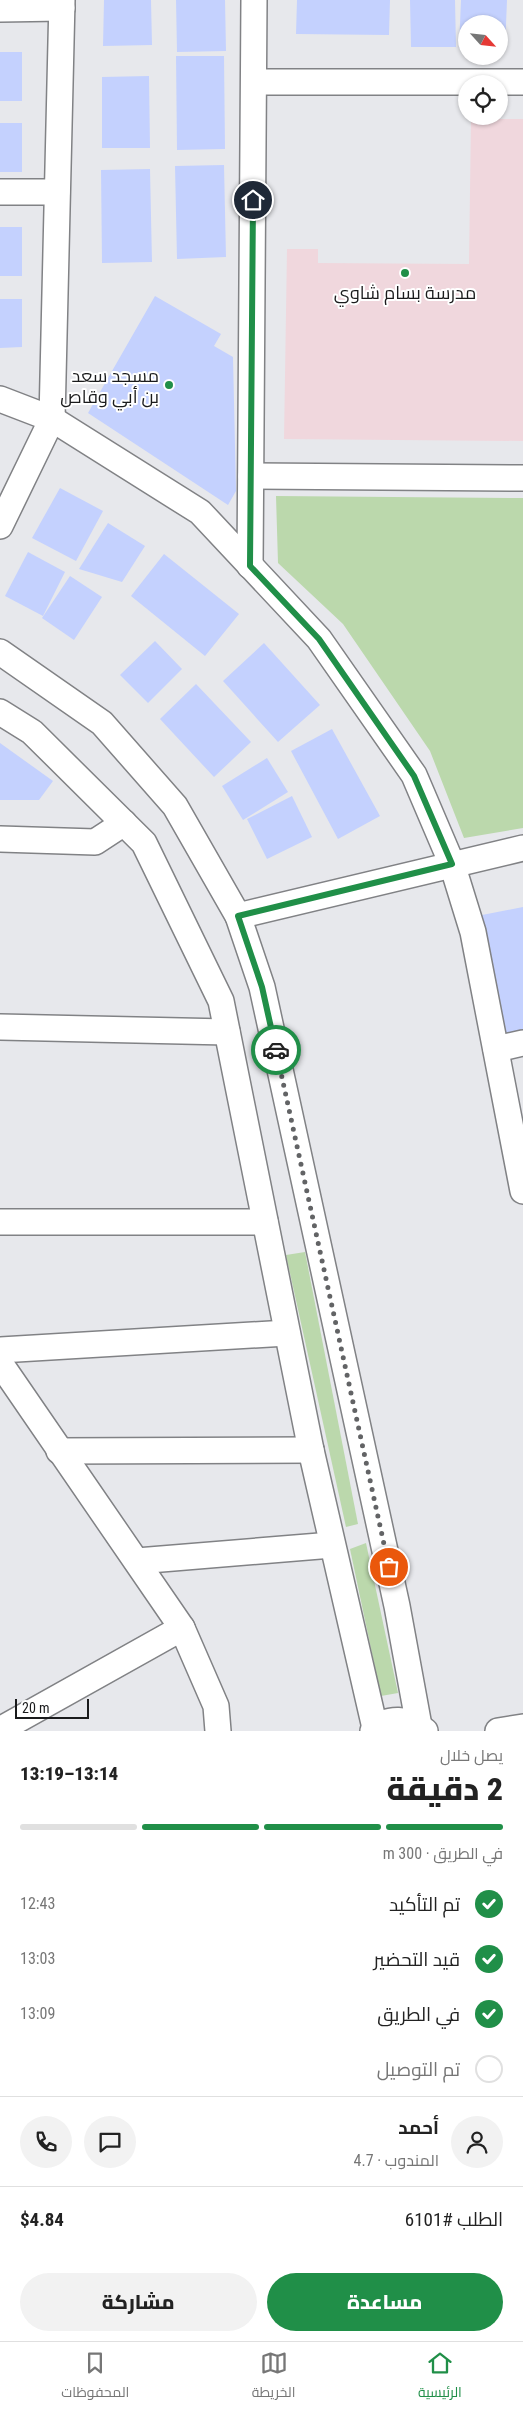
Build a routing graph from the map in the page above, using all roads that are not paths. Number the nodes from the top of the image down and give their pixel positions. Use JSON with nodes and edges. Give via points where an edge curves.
{"nodes":[{"id":1,"x":254,"y":0,"type":"edge"},
{"id":2,"x":62,"y":4,"type":"edge"},
{"id":3,"x":0,"y":9,"type":"edge"},
{"id":4,"x":254,"y":82,"type":"junction"},
{"id":5,"x":523,"y":82,"type":"edge"},
{"id":6,"x":0,"y":192,"type":"edge"},
{"id":7,"x":57,"y":192,"type":"junction"},
{"id":8,"x":0,"y":399,"type":"edge"},
{"id":9,"x":52,"y":419,"type":"junction"},
{"id":10,"x":251,"y":476,"type":"junction"},
{"id":11,"x":523,"y":478,"type":"edge"},
{"id":12,"x":0,"y":526,"type":"edge"},
{"id":13,"x":250,"y":566,"type":"junction"},
{"id":14,"x":0,"y":652,"type":"edge"},
{"id":15,"x":0,"y":712,"type":"edge"},
{"id":16,"x":124,"y":823,"type":"junction"},
{"id":17,"x":0,"y":839,"type":"edge"},
{"id":18,"x":523,"y":848,"type":"edge"},
{"id":19,"x":452,"y":864,"type":"junction"},
{"id":20,"x":238,"y":916,"type":"junction"},
{"id":21,"x":0,"y":1026,"type":"edge"},
{"id":22,"x":227,"y":1032,"type":"junction"},
{"id":23,"x":523,"y":1043,"type":"edge"},
{"id":24,"x":496,"y":1049,"type":"junction"},
{"id":25,"x":514,"y":1098,"type":"edge"},
{"id":26,"x":523,"y":1191,"type":"edge"},
{"id":27,"x":0,"y":1222,"type":"edge"},
{"id":28,"x":265,"y":1222,"type":"junction"},
{"id":29,"x":287,"y":1333,"type":"junction"},
{"id":30,"x":0,"y":1350,"type":"edge"},
{"id":31,"x":0,"y":1363,"type":"edge"},
{"id":32,"x":310,"y":1450,"type":"junction"},
{"id":33,"x":59,"y":1451,"type":"junction"},
{"id":34,"x":332,"y":1545,"type":"junction"},
{"id":35,"x":137,"y":1561,"type":"junction"},
{"id":36,"x":182,"y":1628,"type":"junction"},
{"id":37,"x":4,"y":1722,"type":"edge"},
{"id":38,"x":523,"y":1727,"type":"edge"},
{"id":39,"x":422,"y":1728,"type":"edge"},
{"id":40,"x":374,"y":1730,"type":"edge"},
{"id":41,"x":218,"y":1731,"type":"edge"},
{"id":42,"x":498,"y":1731,"type":"edge"}],
"edges":[{"from":1,"to":4,"type":"street"},
{"from":2,"to":3,"type":"street"},
{"from":2,"to":7,"type":"street"},
{"from":4,"to":5,"type":"street"},
{"from":4,"to":10,"type":"street"},
{"from":6,"to":7,"type":"street"},
{"from":7,"to":9,"type":"street"},
{"from":8,"to":9,"type":"street"},
{"from":9,"to":12,"type":"street"},
{"from":9,"to":13,"type":"street","via":[[200,512]]},
{"from":10,"to":11,"type":"street"},
{"from":10,"to":13,"type":"street"},
{"from":13,"to":19,"type":"street","via":[[319,639],[414,776]]},
{"from":14,"to":20,"type":"street","via":[[102,723],[175,806]]},
{"from":15,"to":16,"type":"street","via":[[32,732]]},
{"from":16,"to":17,"type":"street","via":[[95,842]]},
{"from":16,"to":22,"type":"street","via":[[144,843],[221,1001]]},
{"from":18,"to":19,"type":"street"},
{"from":19,"to":20,"type":"street"},
{"from":19,"to":24,"type":"street","via":[[474,932]]},
{"from":20,"to":39,"type":"street","via":[[262,987]]},
{"from":21,"to":22,"type":"street"},
{"from":22,"to":28,"type":"street"},
{"from":23,"to":24,"type":"street"},
{"from":24,"to":25,"type":"street"},
{"from":25,"to":26,"type":"street"},
{"from":27,"to":28,"type":"street"},
{"from":28,"to":29,"type":"street"},
{"from":29,"to":30,"type":"street"},
{"from":29,"to":32,"type":"street"},
{"from":31,"to":33,"type":"street"},
{"from":32,"to":33,"type":"street"},
{"from":32,"to":34,"type":"street"},
{"from":33,"to":35,"type":"street"},
{"from":34,"to":35,"type":"street"},
{"from":34,"to":40,"type":"street"},
{"from":35,"to":36,"type":"street"},
{"from":36,"to":37,"type":"street"},
{"from":36,"to":41,"type":"street","via":[[216,1706]]},
{"from":38,"to":42,"type":"street"},
{"from":39,"to":40,"type":"street","via":[[396,1720]]}]}
